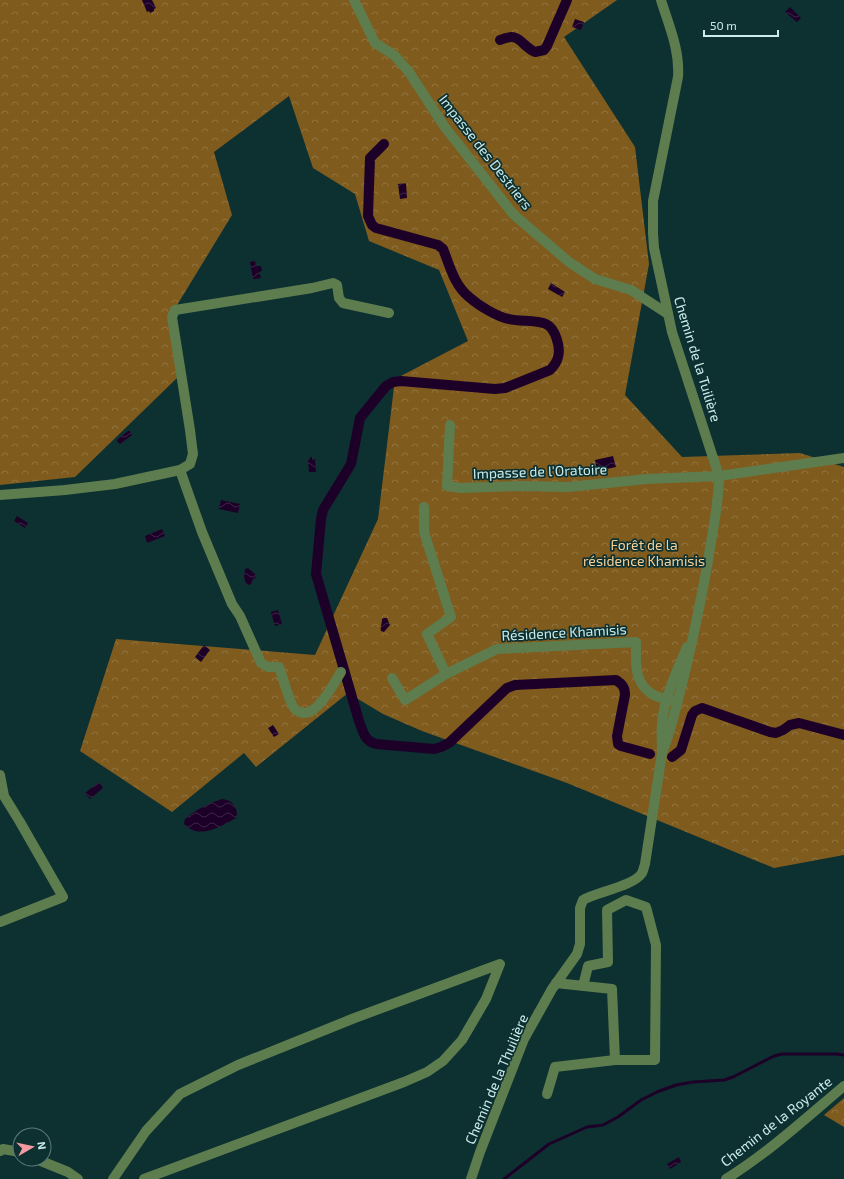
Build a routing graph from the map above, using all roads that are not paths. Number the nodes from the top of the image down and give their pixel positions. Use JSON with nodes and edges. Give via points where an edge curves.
{"nodes":[{"id":1,"x":354,"y":0,"type":"edge"},
{"id":2,"x":661,"y":0,"type":"edge"},
{"id":3,"x":389,"y":313,"type":"dead end"},
{"id":4,"x":668,"y":314,"type":"junction"},
{"id":5,"x":450,"y":425,"type":"dead end"},
{"id":6,"x":844,"y":458,"type":"edge"},
{"id":7,"x":180,"y":470,"type":"junction"},
{"id":8,"x":720,"y":476,"type":"junction"},
{"id":9,"x":0,"y":495,"type":"edge"},
{"id":10,"x":424,"y":507,"type":"dead end"},
{"id":11,"x":694,"y":632,"type":"joint"},
{"id":12,"x":341,"y":672,"type":"dead end"},
{"id":13,"x":446,"y":674,"type":"junction"},
{"id":14,"x":392,"y":678,"type":"dead end"},
{"id":15,"x":673,"y":700,"type":"junction"},
{"id":16,"x":662,"y":753,"type":"junction"},
{"id":17,"x":0,"y":775,"type":"edge"},
{"id":18,"x":0,"y":922,"type":"edge"},
{"id":19,"x":556,"y":983,"type":"junction"},
{"id":20,"x":583,"y":986,"type":"junction"},
{"id":21,"x":615,"y":1060,"type":"junction"},
{"id":22,"x":844,"y":1086,"type":"edge"},
{"id":23,"x":547,"y":1094,"type":"dead end"},
{"id":24,"x":0,"y":1151,"type":"edge"},
{"id":25,"x":12,"y":1151,"type":"edge"},
{"id":26,"x":52,"y":1166,"type":"edge"},
{"id":27,"x":78,"y":1179,"type":"edge"},
{"id":28,"x":113,"y":1179,"type":"edge"},
{"id":29,"x":144,"y":1179,"type":"edge"},
{"id":30,"x":471,"y":1179,"type":"edge"},
{"id":31,"x":726,"y":1179,"type":"edge"}],
"edges":[{"from":1,"to":4,"type":"street","name":"Impasse des Destriers","via":[[375,43],[394,55],[409,72],[444,126],[513,214],[575,266],[595,278],[631,290]]},
{"from":2,"to":4,"type":"street","name":"Chemin de la Tuilière","via":[[675,43],[678,64],[678,77],[653,201],[654,248]]},
{"from":3,"to":7,"type":"street","via":[[343,303],[339,298],[337,285],[333,283],[176,310],[172,317],[193,454],[190,464]]},
{"from":4,"to":8,"type":"street","name":"Chemin de la Tuilière"},
{"from":5,"to":8,"type":"street","name":"Impasse de l'Oratoire","via":[[447,486],[568,487],[647,479]]},
{"from":6,"to":8,"type":"street"},
{"from":7,"to":9,"type":"street","via":[[115,484]]},
{"from":7,"to":12,"type":"street","via":[[232,604],[261,663],[268,667],[279,667],[294,708],[301,713],[310,712],[323,701]]},
{"from":8,"to":11,"type":"street","name":"Chemin de la Tuilière"},
{"from":10,"to":13,"type":"street","via":[[424,532],[451,617],[428,634]]},
{"from":11,"to":15,"type":"street","name":"Chemin de la Thuilière","via":[[679,665]]},
{"from":13,"to":14,"type":"street","via":[[405,700]]},
{"from":13,"to":15,"type":"street","name":"Résidence Khamisis","via":[[497,649],[636,642],[637,674],[642,684],[652,694]]},
{"from":15,"to":16,"type":"street","name":"Chemin de la Thuilière","via":[[671,730]]},
{"from":15,"to":16,"type":"street","name":"Chemin de la Thuilière","via":[[662,722]]},
{"from":16,"to":19,"type":"street","name":"Chemin de la Thuilière","via":[[642,873],[630,883],[583,900],[580,908],[580,944],[577,954]]},
{"from":17,"to":18,"type":"street","via":[[4,796],[63,897]]},
{"from":19,"to":20,"type":"street"},
{"from":19,"to":30,"type":"street","name":"Chemin de la Thuilière","via":[[524,1039]]},
{"from":20,"to":21,"type":"street","via":[[612,989]]},
{"from":20,"to":21,"type":"street","via":[[588,966],[608,962],[607,910],[626,900],[646,907],[656,945],[655,1060]]},
{"from":21,"to":23,"type":"street","via":[[555,1067]]},
{"from":22,"to":31,"type":"street","name":"Chemin de la Royante","via":[[798,1126]]},
{"from":24,"to":25,"type":"street"},
{"from":26,"to":27,"type":"street"},
{"from":28,"to":29,"type":"street","via":[[146,1132],[180,1094],[238,1065],[352,1018],[500,964],[486,999],[462,1040],[443,1061],[427,1072]]}]}
